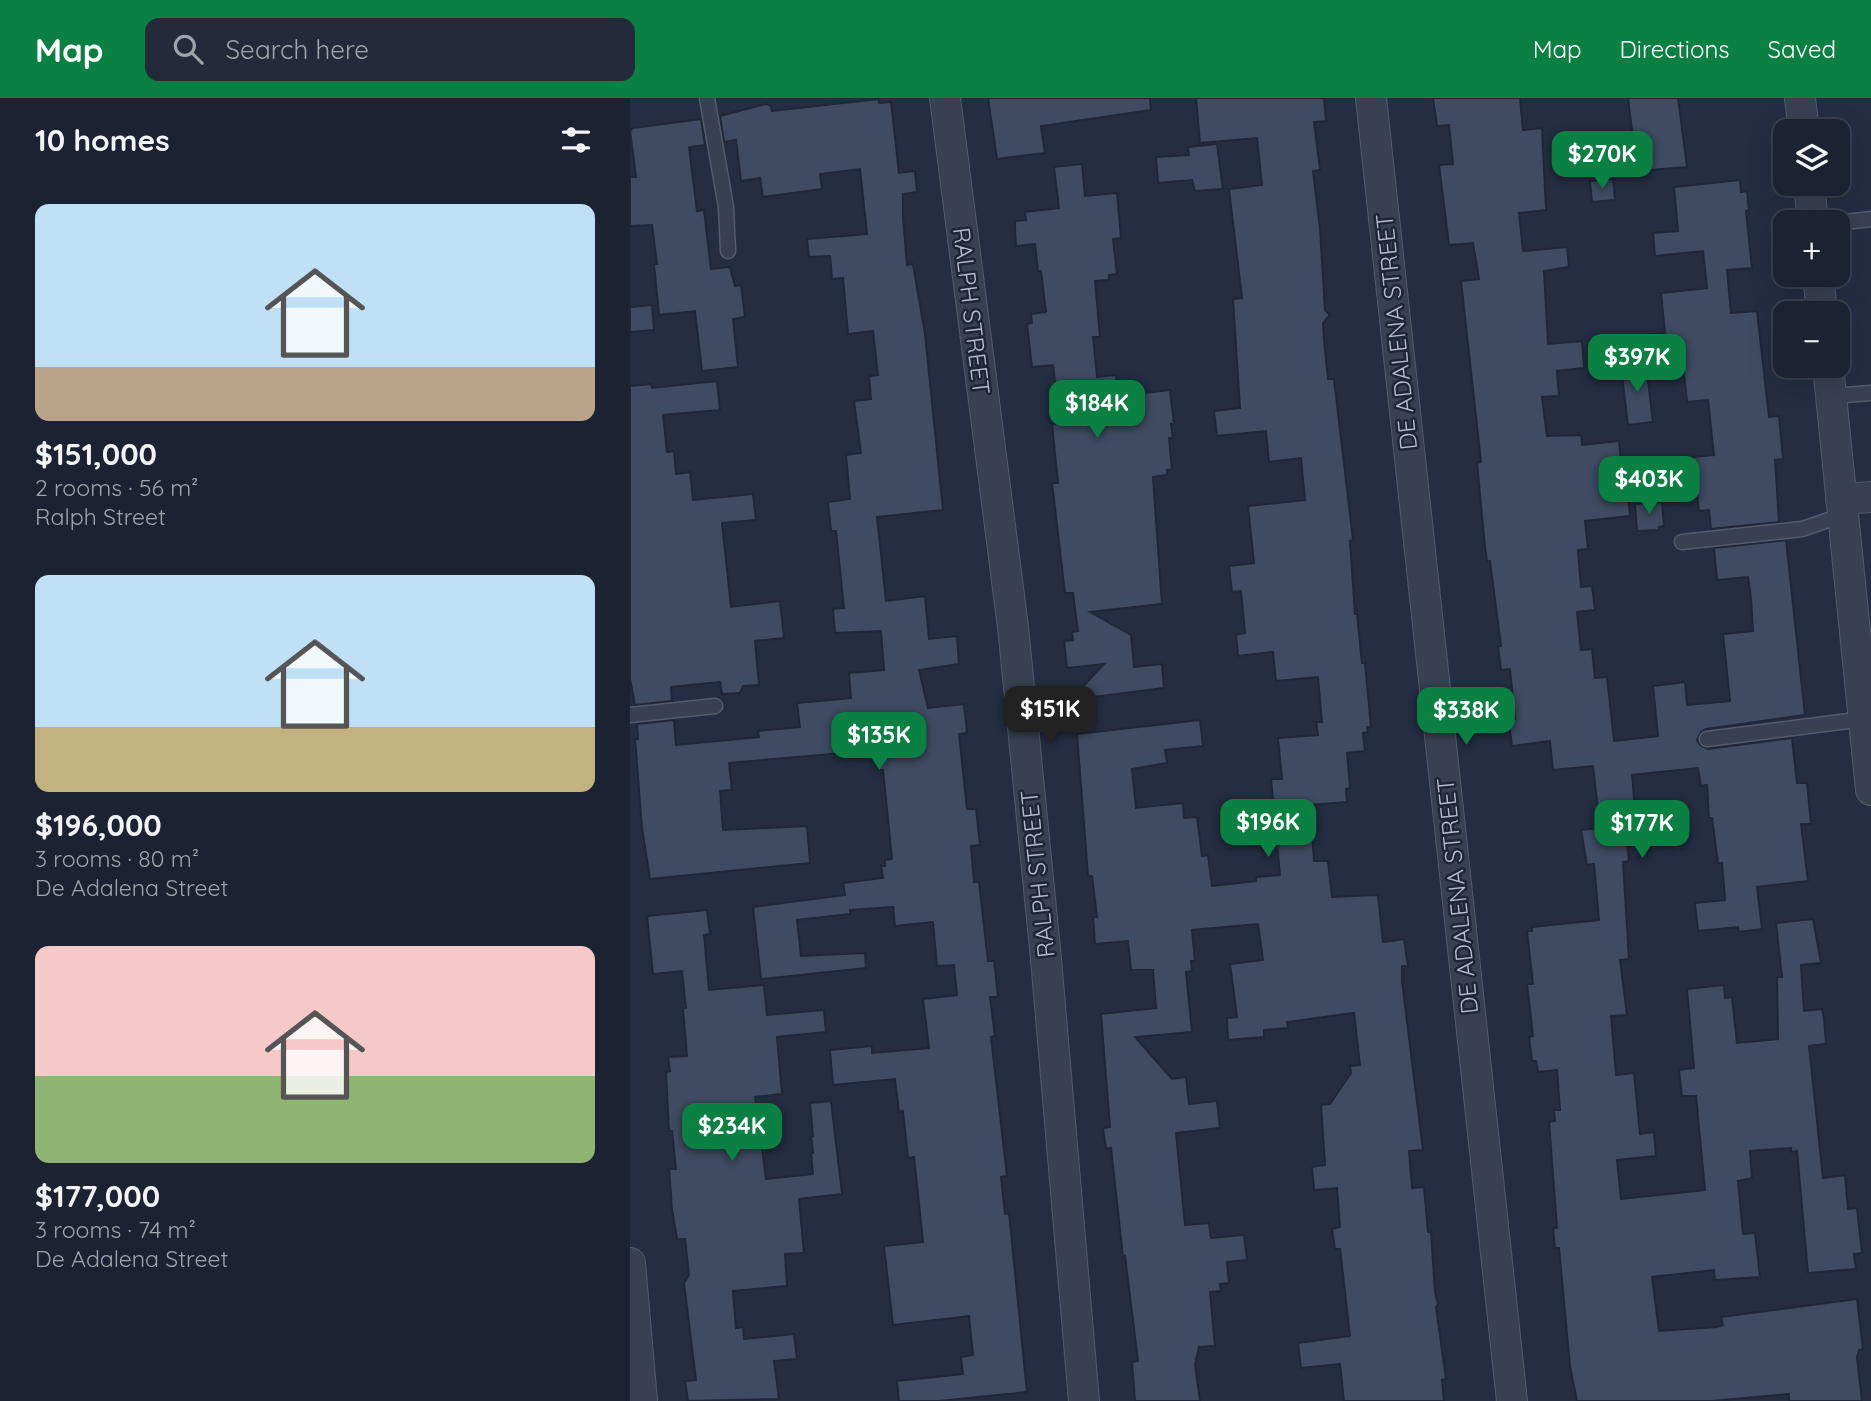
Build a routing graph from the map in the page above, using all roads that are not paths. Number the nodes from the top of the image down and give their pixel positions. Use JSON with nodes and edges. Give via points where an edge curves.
{"nodes":[{"id":1,"x":707,"y":98,"type":"edge"},
{"id":2,"x":945,"y":98,"type":"edge"},
{"id":3,"x":1370,"y":98,"type":"edge"},
{"id":4,"x":1800,"y":98,"type":"edge"},
{"id":5,"x":1803,"y":119,"type":"edge"},
{"id":6,"x":1871,"y":219,"type":"edge"},
{"id":7,"x":1850,"y":222,"type":"edge"},
{"id":8,"x":728,"y":251,"type":"dead end"},
{"id":9,"x":1829,"y":378,"type":"edge"},
{"id":10,"x":1871,"y":393,"type":"edge"},
{"id":11,"x":1831,"y":397,"type":"junction"},
{"id":12,"x":1871,"y":497,"type":"edge"},
{"id":13,"x":1842,"y":507,"type":"junction"},
{"id":14,"x":1682,"y":542,"type":"dead end"},
{"id":15,"x":715,"y":706,"type":"dead end"},
{"id":16,"x":630,"y":715,"type":"edge"},
{"id":17,"x":1864,"y":719,"type":"junction"},
{"id":18,"x":1707,"y":738,"type":"dead end"},
{"id":19,"x":1871,"y":790,"type":"edge"},
{"id":20,"x":630,"y":1263,"type":"edge"},
{"id":21,"x":642,"y":1401,"type":"edge"},
{"id":22,"x":1084,"y":1401,"type":"edge"},
{"id":23,"x":1512,"y":1401,"type":"edge"}],
"edges":[{"from":1,"to":8,"type":"lane","via":[[726,207]]},
{"from":2,"to":22,"type":"street","name":"RALPH STREET","via":[[1013,627]]},
{"from":3,"to":23,"type":"street","name":"DE ADALENA STREET"},
{"from":4,"to":5,"type":"street"},
{"from":6,"to":7,"type":"lane"},
{"from":9,"to":11,"type":"street"},
{"from":10,"to":11,"type":"lane"},
{"from":11,"to":13,"type":"street"},
{"from":12,"to":13,"type":"street"},
{"from":13,"to":14,"type":"lane","via":[[1802,529]]},
{"from":13,"to":17,"type":"street"},
{"from":15,"to":16,"type":"lane"},
{"from":17,"to":18,"type":"lane"},
{"from":17,"to":19,"type":"street"},
{"from":20,"to":21,"type":"street"}]}
